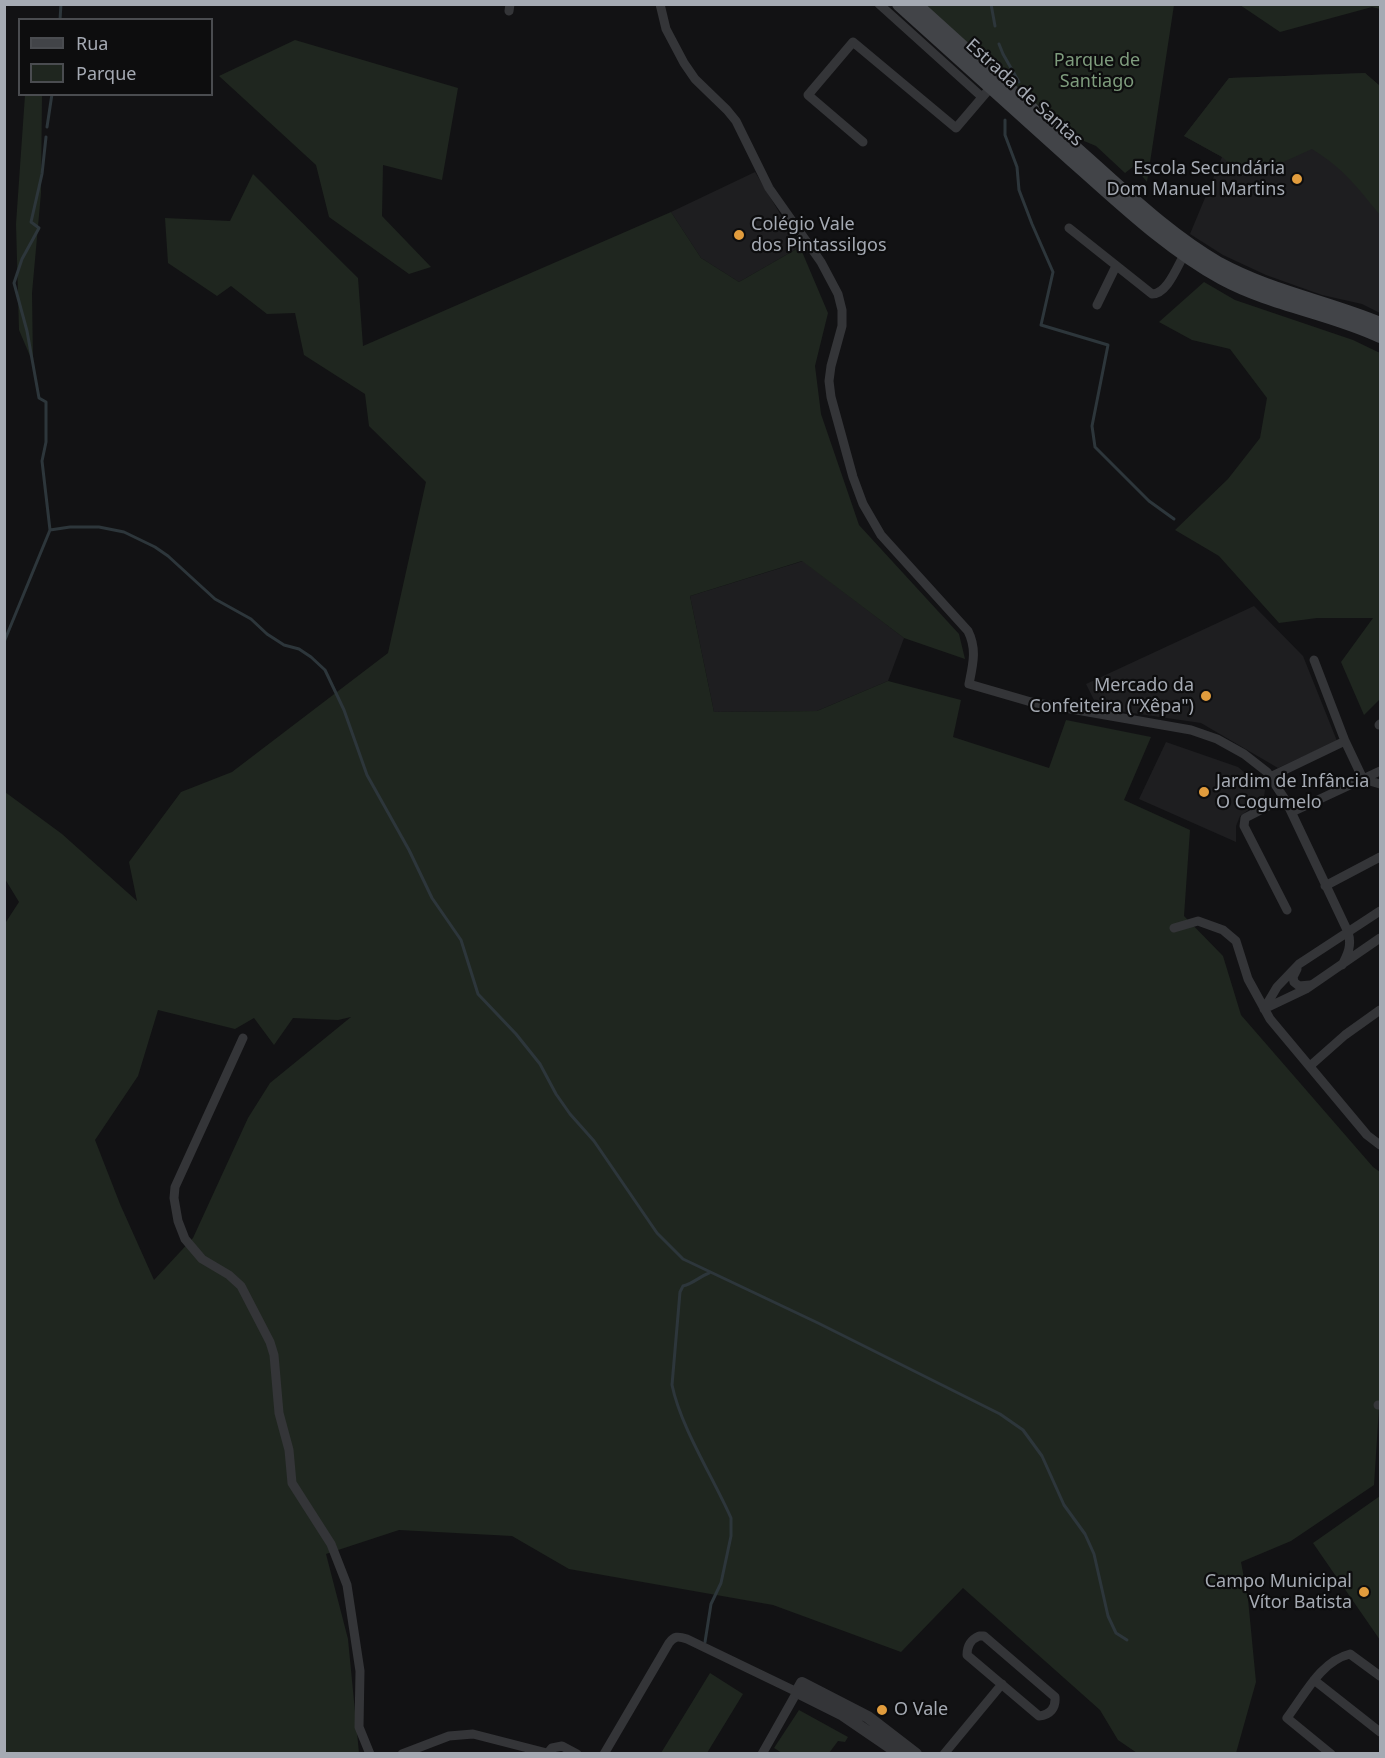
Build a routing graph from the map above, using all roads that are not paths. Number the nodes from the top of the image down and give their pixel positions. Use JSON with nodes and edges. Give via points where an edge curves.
{"nodes":[{"id":1,"x":660,"y":4,"type":"edge"},
{"id":2,"x":879,"y":4,"type":"edge"},
{"id":3,"x":898,"y":4,"type":"edge"},
{"id":4,"x":915,"y":4,"type":"edge"},
{"id":5,"x":986,"y":92,"type":"junction"},
{"id":6,"x":864,"y":142,"type":"dead end"},
{"id":7,"x":1068,"y":228,"type":"dead end"},
{"id":8,"x":1184,"y":255,"type":"junction"},
{"id":9,"x":1116,"y":266,"type":"junction"},
{"id":10,"x":1097,"y":305,"type":"dead end"},
{"id":11,"x":1380,"y":324,"type":"edge"},
{"id":12,"x":1380,"y":336,"type":"edge"},
{"id":13,"x":1314,"y":660,"type":"dead end"},
{"id":14,"x":1345,"y":741,"type":"junction"},
{"id":15,"x":1380,"y":771,"type":"edge"},
{"id":16,"x":1270,"y":777,"type":"junction"},
{"id":17,"x":1363,"y":779,"type":"junction"},
{"id":18,"x":1380,"y":784,"type":"edge"},
{"id":19,"x":1284,"y":798,"type":"junction"},
{"id":20,"x":1292,"y":812,"type":"junction"},
{"id":21,"x":1380,"y":857,"type":"edge"},
{"id":22,"x":1325,"y":886,"type":"junction"},
{"id":23,"x":1287,"y":910,"type":"dead end"},
{"id":24,"x":1380,"y":911,"type":"edge"},
{"id":25,"x":1174,"y":928,"type":"dead end"},
{"id":26,"x":1348,"y":932,"type":"junction"},
{"id":27,"x":1380,"y":938,"type":"edge"},
{"id":28,"x":1299,"y":964,"type":"junction"},
{"id":29,"x":1342,"y":965,"type":"junction"},
{"id":30,"x":1313,"y":985,"type":"junction"},
{"id":31,"x":1264,"y":1010,"type":"junction"},
{"id":32,"x":1380,"y":1010,"type":"edge"},
{"id":33,"x":243,"y":1038,"type":"dead end"},
{"id":34,"x":1310,"y":1066,"type":"junction"},
{"id":35,"x":1380,"y":1145,"type":"edge"},
{"id":36,"x":1380,"y":1676,"type":"edge"},
{"id":37,"x":1314,"y":1680,"type":"junction"},
{"id":38,"x":1002,"y":1684,"type":"junction"},
{"id":39,"x":797,"y":1692,"type":"junction"},
{"id":40,"x":1380,"y":1732,"type":"edge"},
{"id":41,"x":547,"y":1753,"type":"edge"},
{"id":42,"x":370,"y":1754,"type":"edge"},
{"id":43,"x":402,"y":1754,"type":"edge"},
{"id":44,"x":577,"y":1754,"type":"edge"},
{"id":45,"x":604,"y":1754,"type":"edge"},
{"id":46,"x":762,"y":1754,"type":"edge"},
{"id":47,"x":900,"y":1754,"type":"edge"},
{"id":48,"x":916,"y":1754,"type":"edge"},
{"id":49,"x":944,"y":1754,"type":"edge"},
{"id":50,"x":1331,"y":1754,"type":"edge"}],
"edges":[{"from":1,"to":16,"type":"street","via":[[666,29],[684,63],[736,121],[769,188],[821,262],[838,294],[842,326],[829,381],[853,477],[881,535],[968,632],[975,652],[969,684],[1031,702],[1191,730],[1244,754]]},
{"from":2,"to":5,"type":"street"},
{"from":3,"to":5,"type":"main road","name":"Estrada de Santas"},
{"from":4,"to":11,"type":"main road","name":"Estrada de Santas","via":[[1145,211],[1198,251],[1277,291]]},
{"from":5,"to":6,"type":"street","via":[[956,128],[854,42],[808,95]]},
{"from":5,"to":8,"type":"main road","name":"Estrada de Santas"},
{"from":7,"to":9,"type":"street"},
{"from":8,"to":9,"type":"street","via":[[1163,289],[1155,294]]},
{"from":8,"to":12,"type":"main road","name":"Estrada de Santas","via":[[1257,294]]},
{"from":9,"to":10,"type":"street"},
{"from":13,"to":14,"type":"street"},
{"from":14,"to":16,"type":"street"},
{"from":14,"to":17,"type":"street"},
{"from":15,"to":17,"type":"street"},
{"from":16,"to":19,"type":"street"},
{"from":17,"to":18,"type":"street"},
{"from":17,"to":20,"type":"street"},
{"from":19,"to":20,"type":"street"},
{"from":19,"to":23,"type":"street","via":[[1252,813],[1245,818],[1244,826]]},
{"from":20,"to":22,"type":"street"},
{"from":21,"to":22,"type":"street"},
{"from":22,"to":26,"type":"street"},
{"from":24,"to":26,"type":"street"},
{"from":25,"to":31,"type":"street","via":[[1198,921],[1223,930],[1236,941],[1248,979]]},
{"from":26,"to":28,"type":"street"},
{"from":26,"to":29,"type":"street","via":[[1350,945]]},
{"from":27,"to":29,"type":"street"},
{"from":28,"to":30,"type":"street","via":[[1294,982],[1299,986]]},
{"from":28,"to":31,"type":"street","via":[[1277,987]]},
{"from":29,"to":30,"type":"street"},
{"from":30,"to":31,"type":"street"},
{"from":31,"to":34,"type":"street"},
{"from":32,"to":34,"type":"street"},
{"from":33,"to":42,"type":"street","via":[[175,1187],[178,1221],[185,1239],[202,1259],[241,1286],[272,1348],[292,1483],[331,1544],[347,1585],[360,1671],[359,1727]]},
{"from":34,"to":35,"type":"street","via":[[1367,1135]]},
{"from":36,"to":37,"type":"street","via":[[1350,1653],[1337,1657]]},
{"from":37,"to":40,"type":"street"},
{"from":37,"to":50,"type":"street","via":[[1287,1718]]},
{"from":38,"to":38,"type":"street","via":[[967,1655],[976,1637],[984,1636],[1055,1697],[1052,1711],[1039,1716]]},
{"from":38,"to":49,"type":"street"},
{"from":39,"to":45,"type":"street","via":[[677,1637],[671,1640]]},
{"from":39,"to":46,"type":"street"},
{"from":39,"to":47,"type":"street","via":[[843,1715]]},
{"from":39,"to":48,"type":"street","via":[[802,1683],[827,1695],[868,1717]]},
{"from":41,"to":43,"type":"street","via":[[473,1734],[449,1736]]},
{"from":41,"to":44,"type":"street","via":[[562,1746]]}]}
